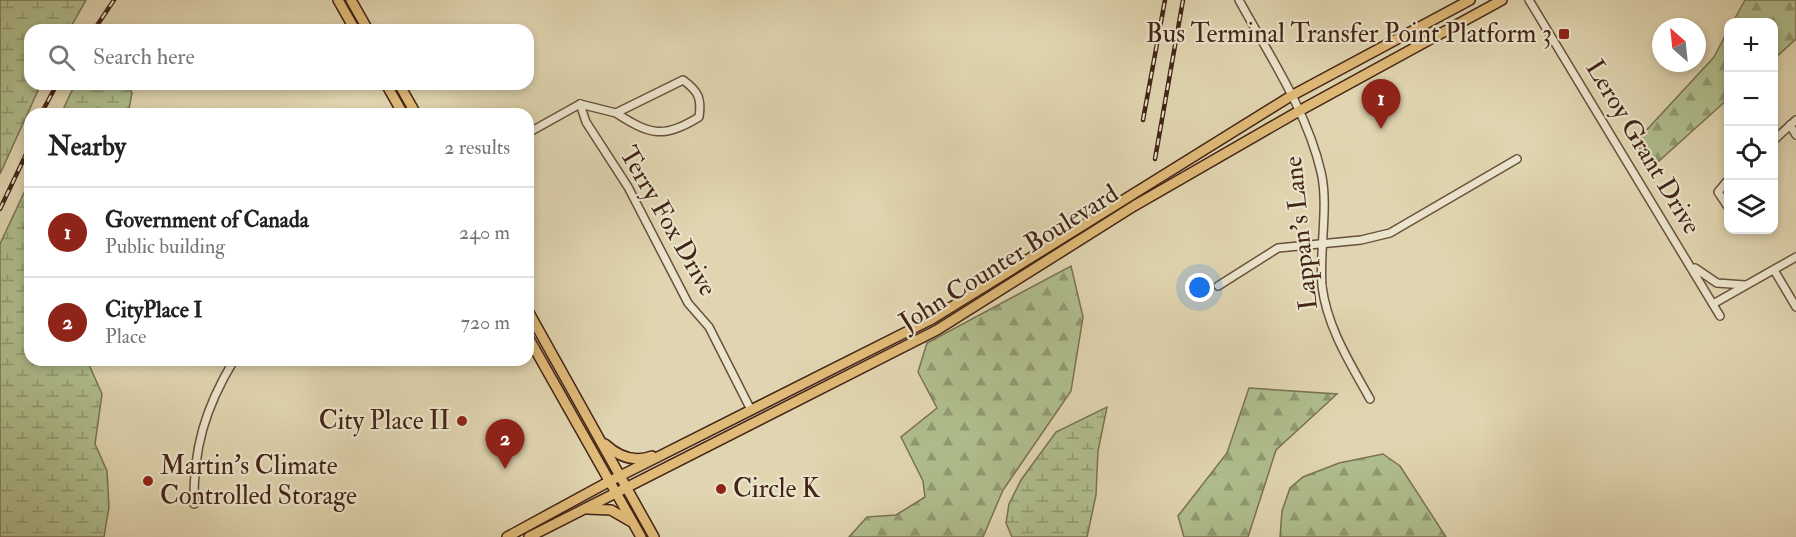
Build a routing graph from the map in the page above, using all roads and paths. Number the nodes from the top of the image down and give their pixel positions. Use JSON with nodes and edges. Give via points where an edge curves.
{"nodes":[{"id":1,"x":338,"y":0,"type":"edge"},
{"id":2,"x":351,"y":0,"type":"edge"},
{"id":3,"x":1239,"y":0,"type":"edge"},
{"id":4,"x":1470,"y":0,"type":"edge"},
{"id":5,"x":1502,"y":0,"type":"edge"},
{"id":6,"x":1529,"y":0,"type":"edge"},
{"id":7,"x":352,"y":24,"type":"edge"},
{"id":8,"x":365,"y":24,"type":"edge"},
{"id":9,"x":389,"y":90,"type":"edge"},
{"id":10,"x":402,"y":90,"type":"edge"},
{"id":11,"x":1291,"y":96,"type":"junction"},
{"id":12,"x":580,"y":104,"type":"junction"},
{"id":13,"x":400,"y":108,"type":"edge"},
{"id":14,"x":413,"y":108,"type":"edge"},
{"id":15,"x":1299,"y":111,"type":"junction"},
{"id":16,"x":616,"y":113,"type":"junction"},
{"id":17,"x":1793,"y":123,"type":"edge"},
{"id":18,"x":534,"y":130,"type":"edge"},
{"id":19,"x":1796,"y":135,"type":"edge"},
{"id":20,"x":1778,"y":136,"type":"edge"},
{"id":21,"x":1517,"y":159,"type":"dead end"},
{"id":22,"x":1724,"y":185,"type":"edge"},
{"id":23,"x":1724,"y":201,"type":"edge"},
{"id":24,"x":1322,"y":244,"type":"junction"},
{"id":25,"x":1796,"y":256,"type":"edge"},
{"id":26,"x":1687,"y":261,"type":"junction"},
{"id":27,"x":1774,"y":270,"type":"junction"},
{"id":28,"x":1748,"y":285,"type":"junction"},
{"id":29,"x":1218,"y":286,"type":"dead end"},
{"id":30,"x":1713,"y":304,"type":"junction"},
{"id":31,"x":1796,"y":307,"type":"edge"},
{"id":32,"x":1720,"y":316,"type":"dead end"},
{"id":33,"x":534,"y":322,"type":"edge"},
{"id":34,"x":534,"y":347,"type":"edge"},
{"id":35,"x":230,"y":366,"type":"edge"},
{"id":36,"x":1370,"y":399,"type":"dead end"},
{"id":37,"x":751,"y":410,"type":"junction"},
{"id":38,"x":601,"y":441,"type":"junction"},
{"id":39,"x":679,"y":447,"type":"junction"},
{"id":40,"x":615,"y":479,"type":"junction"},
{"id":41,"x":622,"y":492,"type":"junction"},
{"id":42,"x":194,"y":504,"type":"dead end"},
{"id":43,"x":586,"y":509,"type":"junction"},
{"id":44,"x":634,"y":524,"type":"junction"},
{"id":45,"x":507,"y":537,"type":"edge"},
{"id":46,"x":529,"y":537,"type":"edge"},
{"id":47,"x":641,"y":537,"type":"edge"},
{"id":48,"x":654,"y":537,"type":"edge"}],
"edges":[{"from":1,"to":7,"type":"main road"},
{"from":2,"to":8,"type":"main road"},
{"from":3,"to":11,"type":"street","name":"Lappan's Lane"},
{"from":4,"to":11,"type":"main road","name":"John Counter Boulevard"},
{"from":5,"to":15,"type":"main road","name":"John Counter Boulevard"},
{"from":6,"to":26,"type":"street","name":"Leroy Grant Drive"},
{"from":9,"to":13,"type":"main road"},
{"from":10,"to":14,"type":"main road"},
{"from":11,"to":15,"type":"street","name":"Lappan's Lane"},
{"from":11,"to":37,"type":"main road","name":"John Counter Boulevard","via":[[932,319]]},
{"from":12,"to":16,"type":"street"},
{"from":12,"to":18,"type":"street"},
{"from":12,"to":37,"type":"street","name":"Terry Fox Drive","via":[[586,122],[628,187],[688,303],[709,327]]},
{"from":15,"to":24,"type":"street","name":"Lappan's Lane","via":[[1322,176]]},
{"from":15,"to":41,"type":"main road","name":"John Counter Boulevard","via":[[1134,206],[937,330]]},
{"from":16,"to":16,"type":"street","via":[[683,80],[698,91],[701,105],[699,117],[678,130],[656,132]]},
{"from":17,"to":19,"type":"street"},
{"from":17,"to":20,"type":"street"},
{"from":21,"to":24,"type":"street","via":[[1390,232]]},
{"from":22,"to":23,"type":"street","via":[[1718,192]]},
{"from":24,"to":29,"type":"street","via":[[1278,248]]},
{"from":24,"to":36,"type":"street","name":"Lappan's Lane","via":[[1323,288],[1338,342]]},
{"from":25,"to":27,"type":"street"},
{"from":26,"to":28,"type":"street","via":[[1710,280]]},
{"from":26,"to":30,"type":"street","name":"Leroy Grant Drive"},
{"from":27,"to":28,"type":"street"},
{"from":27,"to":31,"type":"street"},
{"from":28,"to":30,"type":"street"},
{"from":30,"to":32,"type":"street","name":"Leroy Grant Drive"},
{"from":33,"to":38,"type":"main road"},
{"from":34,"to":40,"type":"main road"},
{"from":35,"to":42,"type":"street","via":[[200,434],[194,467]]},
{"from":37,"to":39,"type":"main road","name":"John Counter Boulevard"},
{"from":38,"to":39,"type":"main road","via":[[627,459],[645,459]]},
{"from":38,"to":40,"type":"main road"},
{"from":39,"to":40,"type":"main road","name":"John Counter Boulevard"},
{"from":40,"to":41,"type":"main road"},
{"from":40,"to":45,"type":"main road","name":"John Counter Boulevard"},
{"from":41,"to":43,"type":"main road","name":"John Counter Boulevard"},
{"from":41,"to":44,"type":"main road"},
{"from":41,"to":48,"type":"main road"},
{"from":43,"to":44,"type":"main road","via":[[611,510]]},
{"from":43,"to":46,"type":"main road","name":"John Counter Boulevard"},
{"from":44,"to":47,"type":"main road"}]}
